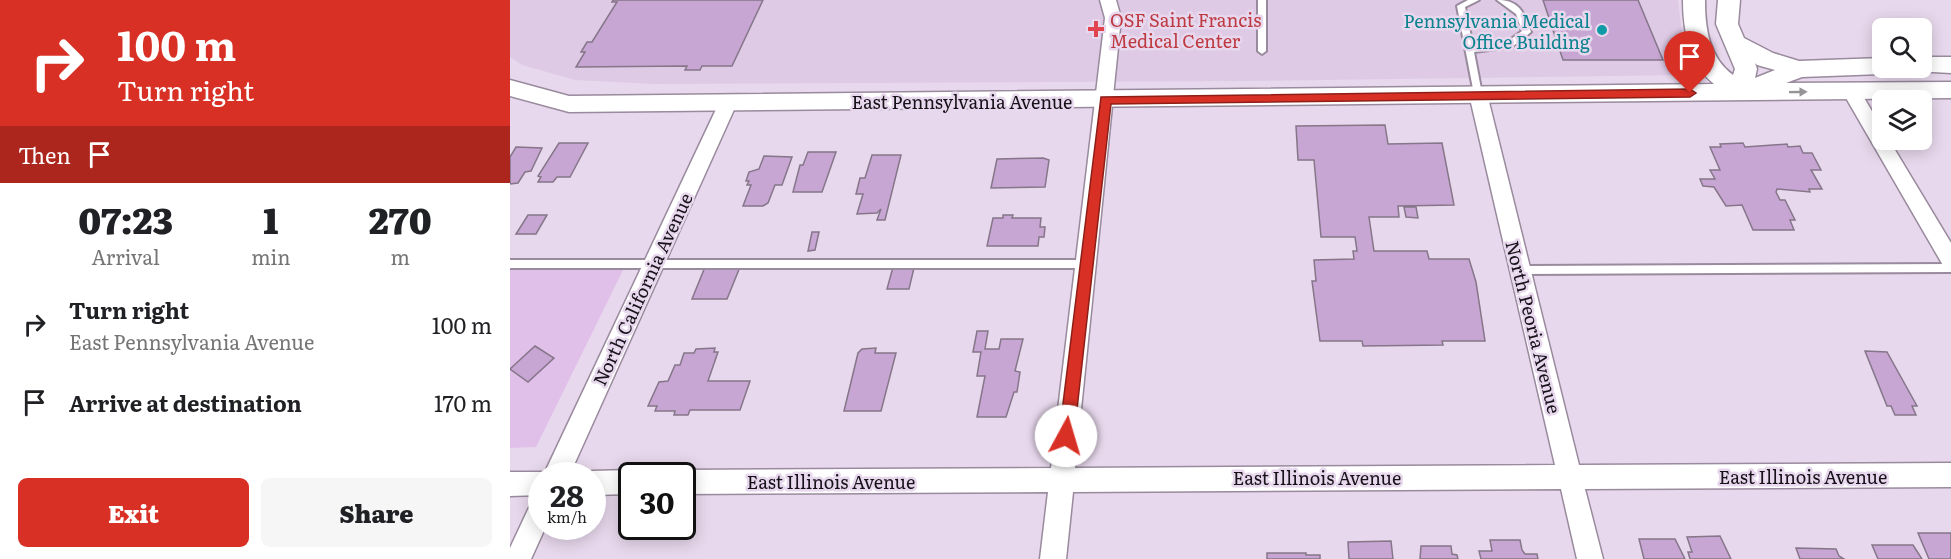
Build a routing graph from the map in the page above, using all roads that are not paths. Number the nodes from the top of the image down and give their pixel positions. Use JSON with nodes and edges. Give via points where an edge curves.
{"nodes":[{"id":1,"x":1108,"y":0,"type":"edge"},
{"id":2,"x":1262,"y":0,"type":"edge"},
{"id":3,"x":1475,"y":0,"type":"edge"},
{"id":4,"x":1501,"y":0,"type":"edge"},
{"id":5,"x":1694,"y":0,"type":"edge"},
{"id":6,"x":1729,"y":0,"type":"edge"},
{"id":7,"x":1734,"y":42,"type":"junction"},
{"id":8,"x":1470,"y":50,"type":"junction"},
{"id":9,"x":1262,"y":51,"type":"dead end"},
{"id":10,"x":1932,"y":65,"type":"edge"},
{"id":11,"x":1951,"y":65,"type":"edge"},
{"id":12,"x":1872,"y":66,"type":"edge"},
{"id":13,"x":1799,"y":69,"type":"junction"},
{"id":14,"x":510,"y":88,"type":"edge"},
{"id":15,"x":1951,"y":90,"type":"edge"},
{"id":16,"x":1851,"y":91,"type":"junction"},
{"id":17,"x":1740,"y":93,"type":"junction"},
{"id":18,"x":1478,"y":94,"type":"junction"},
{"id":19,"x":1106,"y":100,"type":"junction"},
{"id":20,"x":728,"y":103,"type":"junction"},
{"id":21,"x":1950,"y":260,"type":"edge"},
{"id":22,"x":510,"y":264,"type":"edge"},
{"id":23,"x":654,"y":264,"type":"junction"},
{"id":24,"x":1086,"y":264,"type":"junction"},
{"id":25,"x":1521,"y":270,"type":"junction"},
{"id":26,"x":562,"y":462,"type":"edge"},
{"id":27,"x":1951,"y":475,"type":"edge"},
{"id":28,"x":1570,"y":476,"type":"junction"},
{"id":29,"x":1061,"y":479,"type":"junction"},
{"id":30,"x":696,"y":482,"type":"edge"},
{"id":31,"x":528,"y":483,"type":"edge"},
{"id":32,"x":510,"y":484,"type":"edge"},
{"id":33,"x":528,"y":538,"type":"edge"},
{"id":34,"x":518,"y":559,"type":"edge"},
{"id":35,"x":1053,"y":559,"type":"edge"},
{"id":36,"x":1590,"y":559,"type":"edge"}],
"edges":[{"from":1,"to":19,"type":"street","via":[[1113,18]]},
{"from":2,"to":9,"type":"lane"},
{"from":3,"to":8,"type":"lane","via":[[1461,6]]},
{"from":4,"to":8,"type":"lane","via":[[1520,12],[1527,32],[1509,45]]},
{"from":5,"to":17,"type":"street","via":[[1694,29],[1711,70]]},
{"from":6,"to":7,"type":"street","via":[[1727,24]]},
{"from":7,"to":13,"type":"street","via":[[1765,59]]},
{"from":7,"to":17,"type":"street","via":[[1746,69]]},
{"from":8,"to":18,"type":"lane"},
{"from":10,"to":11,"type":"street"},
{"from":12,"to":13,"type":"street","name":"East Pennsylvania Avenue"},
{"from":13,"to":17,"type":"street","name":"East Pennsylvania Avenue"},
{"from":14,"to":20,"type":"street","name":"East Pennsylvania Avenue","via":[[569,104]]},
{"from":15,"to":16,"type":"street","name":"East Pennsylvania Avenue"},
{"from":17,"to":16,"type":"street","name":"East Pennsylvania Avenue","one_way":true},
{"from":16,"to":21,"type":"street"},
{"from":17,"to":18,"type":"street","name":"East Pennsylvania Avenue"},
{"from":18,"to":19,"type":"street","name":"East Pennsylvania Avenue"},
{"from":18,"to":25,"type":"street","name":"North Peoria Avenue"},
{"from":19,"to":20,"type":"street","name":"East Pennsylvania Avenue"},
{"from":19,"to":24,"type":"street"},
{"from":20,"to":23,"type":"street","name":"North California Avenue"},
{"from":21,"to":25,"type":"lane"},
{"from":22,"to":23,"type":"lane"},
{"from":23,"to":24,"type":"lane"},
{"from":23,"to":26,"type":"street","name":"North California Avenue"},
{"from":24,"to":29,"type":"street"},
{"from":25,"to":28,"type":"street","name":"North Peoria Avenue"},
{"from":27,"to":28,"type":"street","name":"East Illinois Avenue"},
{"from":28,"to":29,"type":"street","name":"East Illinois Avenue"},
{"from":28,"to":36,"type":"street","name":"North Peoria Avenue"},
{"from":29,"to":30,"type":"street","name":"East Illinois Avenue"},
{"from":29,"to":35,"type":"street"},
{"from":31,"to":32,"type":"street"},
{"from":33,"to":34,"type":"street"}]}
